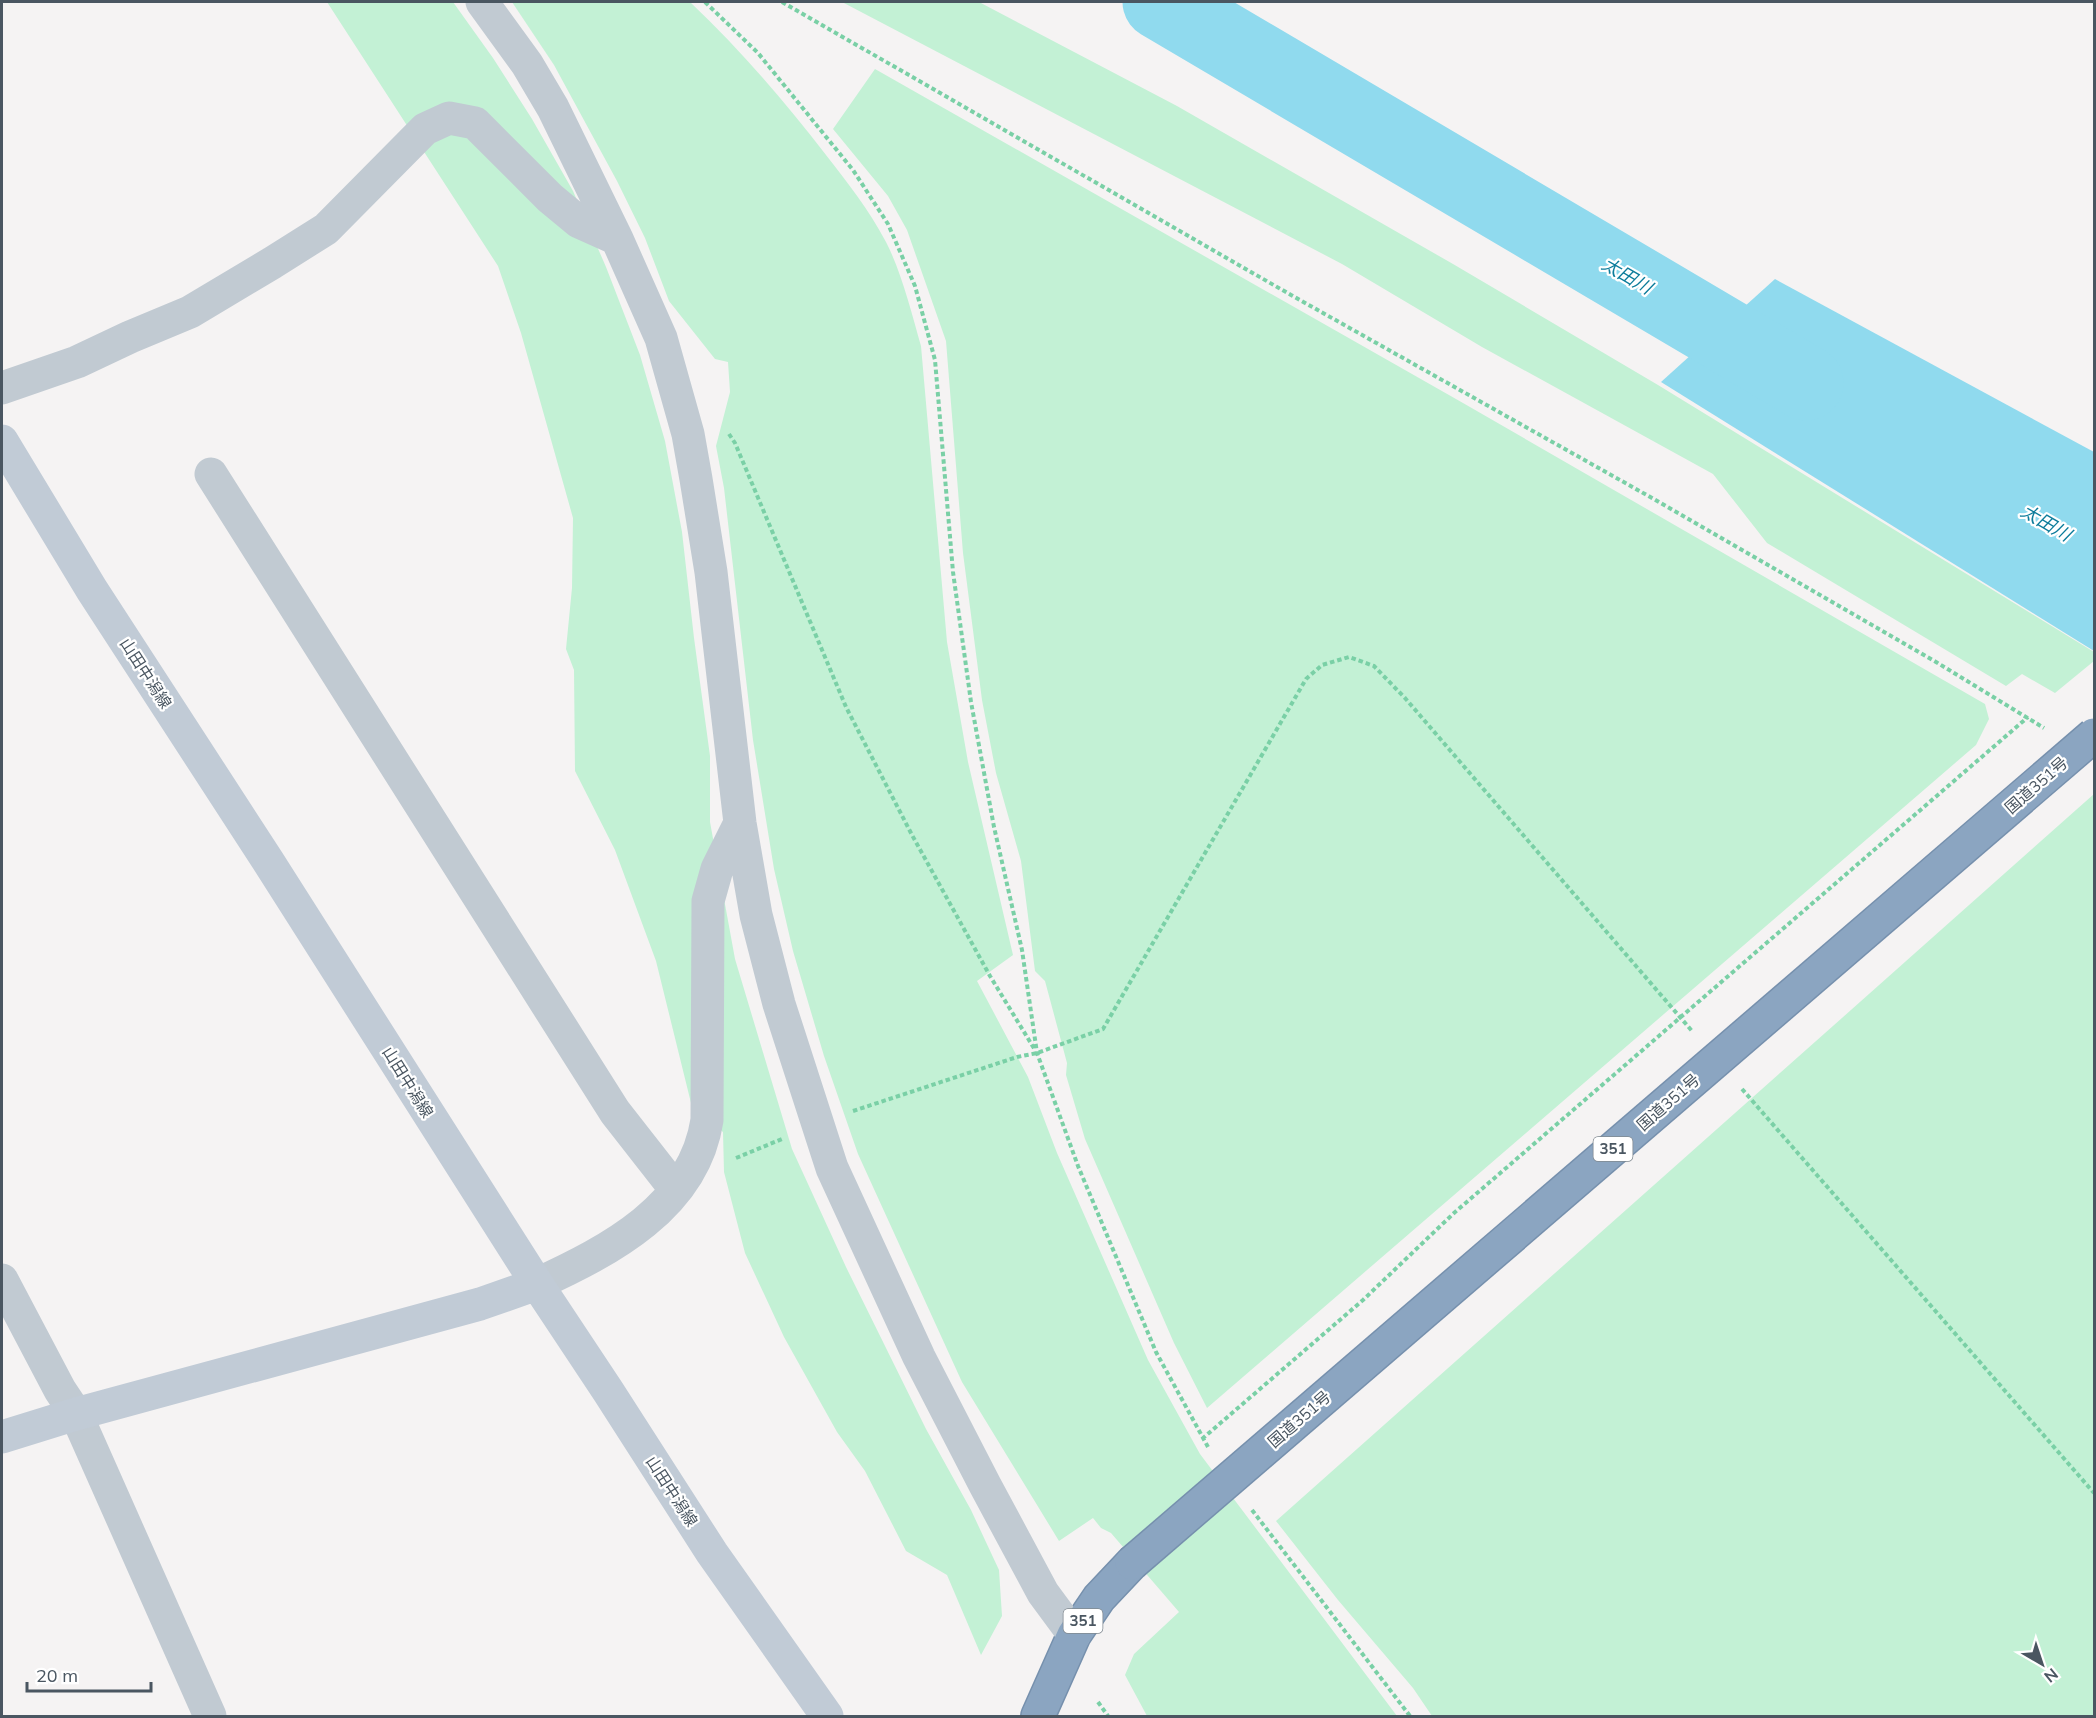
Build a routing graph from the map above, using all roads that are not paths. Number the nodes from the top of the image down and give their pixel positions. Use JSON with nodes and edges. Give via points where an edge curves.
{"nodes":[{"id":1,"x":482,"y":2,"type":"edge"},
{"id":2,"x":617,"y":240,"type":"junction"},
{"id":3,"x":2,"y":388,"type":"edge"},
{"id":4,"x":2,"y":441,"type":"edge"},
{"id":5,"x":211,"y":474,"type":"dead end"},
{"id":6,"x":2094,"y":735,"type":"edge"},
{"id":7,"x":740,"y":823,"type":"junction"},
{"id":8,"x":676,"y":1190,"type":"junction"},
{"id":9,"x":2,"y":1280,"type":"edge"},
{"id":10,"x":537,"y":1284,"type":"junction"},
{"id":11,"x":76,"y":1414,"type":"junction"},
{"id":12,"x":2,"y":1437,"type":"edge"},
{"id":13,"x":1074,"y":1635,"type":"junction"},
{"id":14,"x":821,"y":1714,"type":"edge"},
{"id":15,"x":210,"y":1716,"type":"edge"},
{"id":16,"x":1038,"y":1716,"type":"edge"}],
"edges":[{"from":1,"to":2,"type":"street","via":[[553,108]]},
{"from":2,"to":3,"type":"street","via":[[579,222],[475,123],[449,118],[425,129],[326,229],[272,263],[190,312],[77,362]]},
{"from":2,"to":7,"type":"street","via":[[661,338],[688,434],[711,572]]},
{"from":4,"to":10,"type":"main road","name":"山田中潟線","via":[[92,590]]},
{"from":5,"to":8,"type":"street","via":[[615,1112]]},
{"from":6,"to":13,"type":"highway","name":"国道351号","number":"351","bridge":true,"via":[[1132,1563],[1099,1598]]},
{"from":7,"to":8,"type":"street","via":[[717,869],[708,901],[704,1142]]},
{"from":7,"to":13,"type":"street","via":[[756,915],[776,993],[832,1168],[919,1357],[979,1474],[1043,1593]]},
{"from":8,"to":10,"type":"street","via":[[652,1217],[619,1243]]},
{"from":9,"to":11,"type":"street"},
{"from":10,"to":11,"type":"main road","via":[[480,1304]]},
{"from":10,"to":14,"type":"main road","name":"山田中潟線"},
{"from":11,"to":12,"type":"main road"},
{"from":11,"to":15,"type":"street"},
{"from":13,"to":16,"type":"highway","number":"351"}]}
